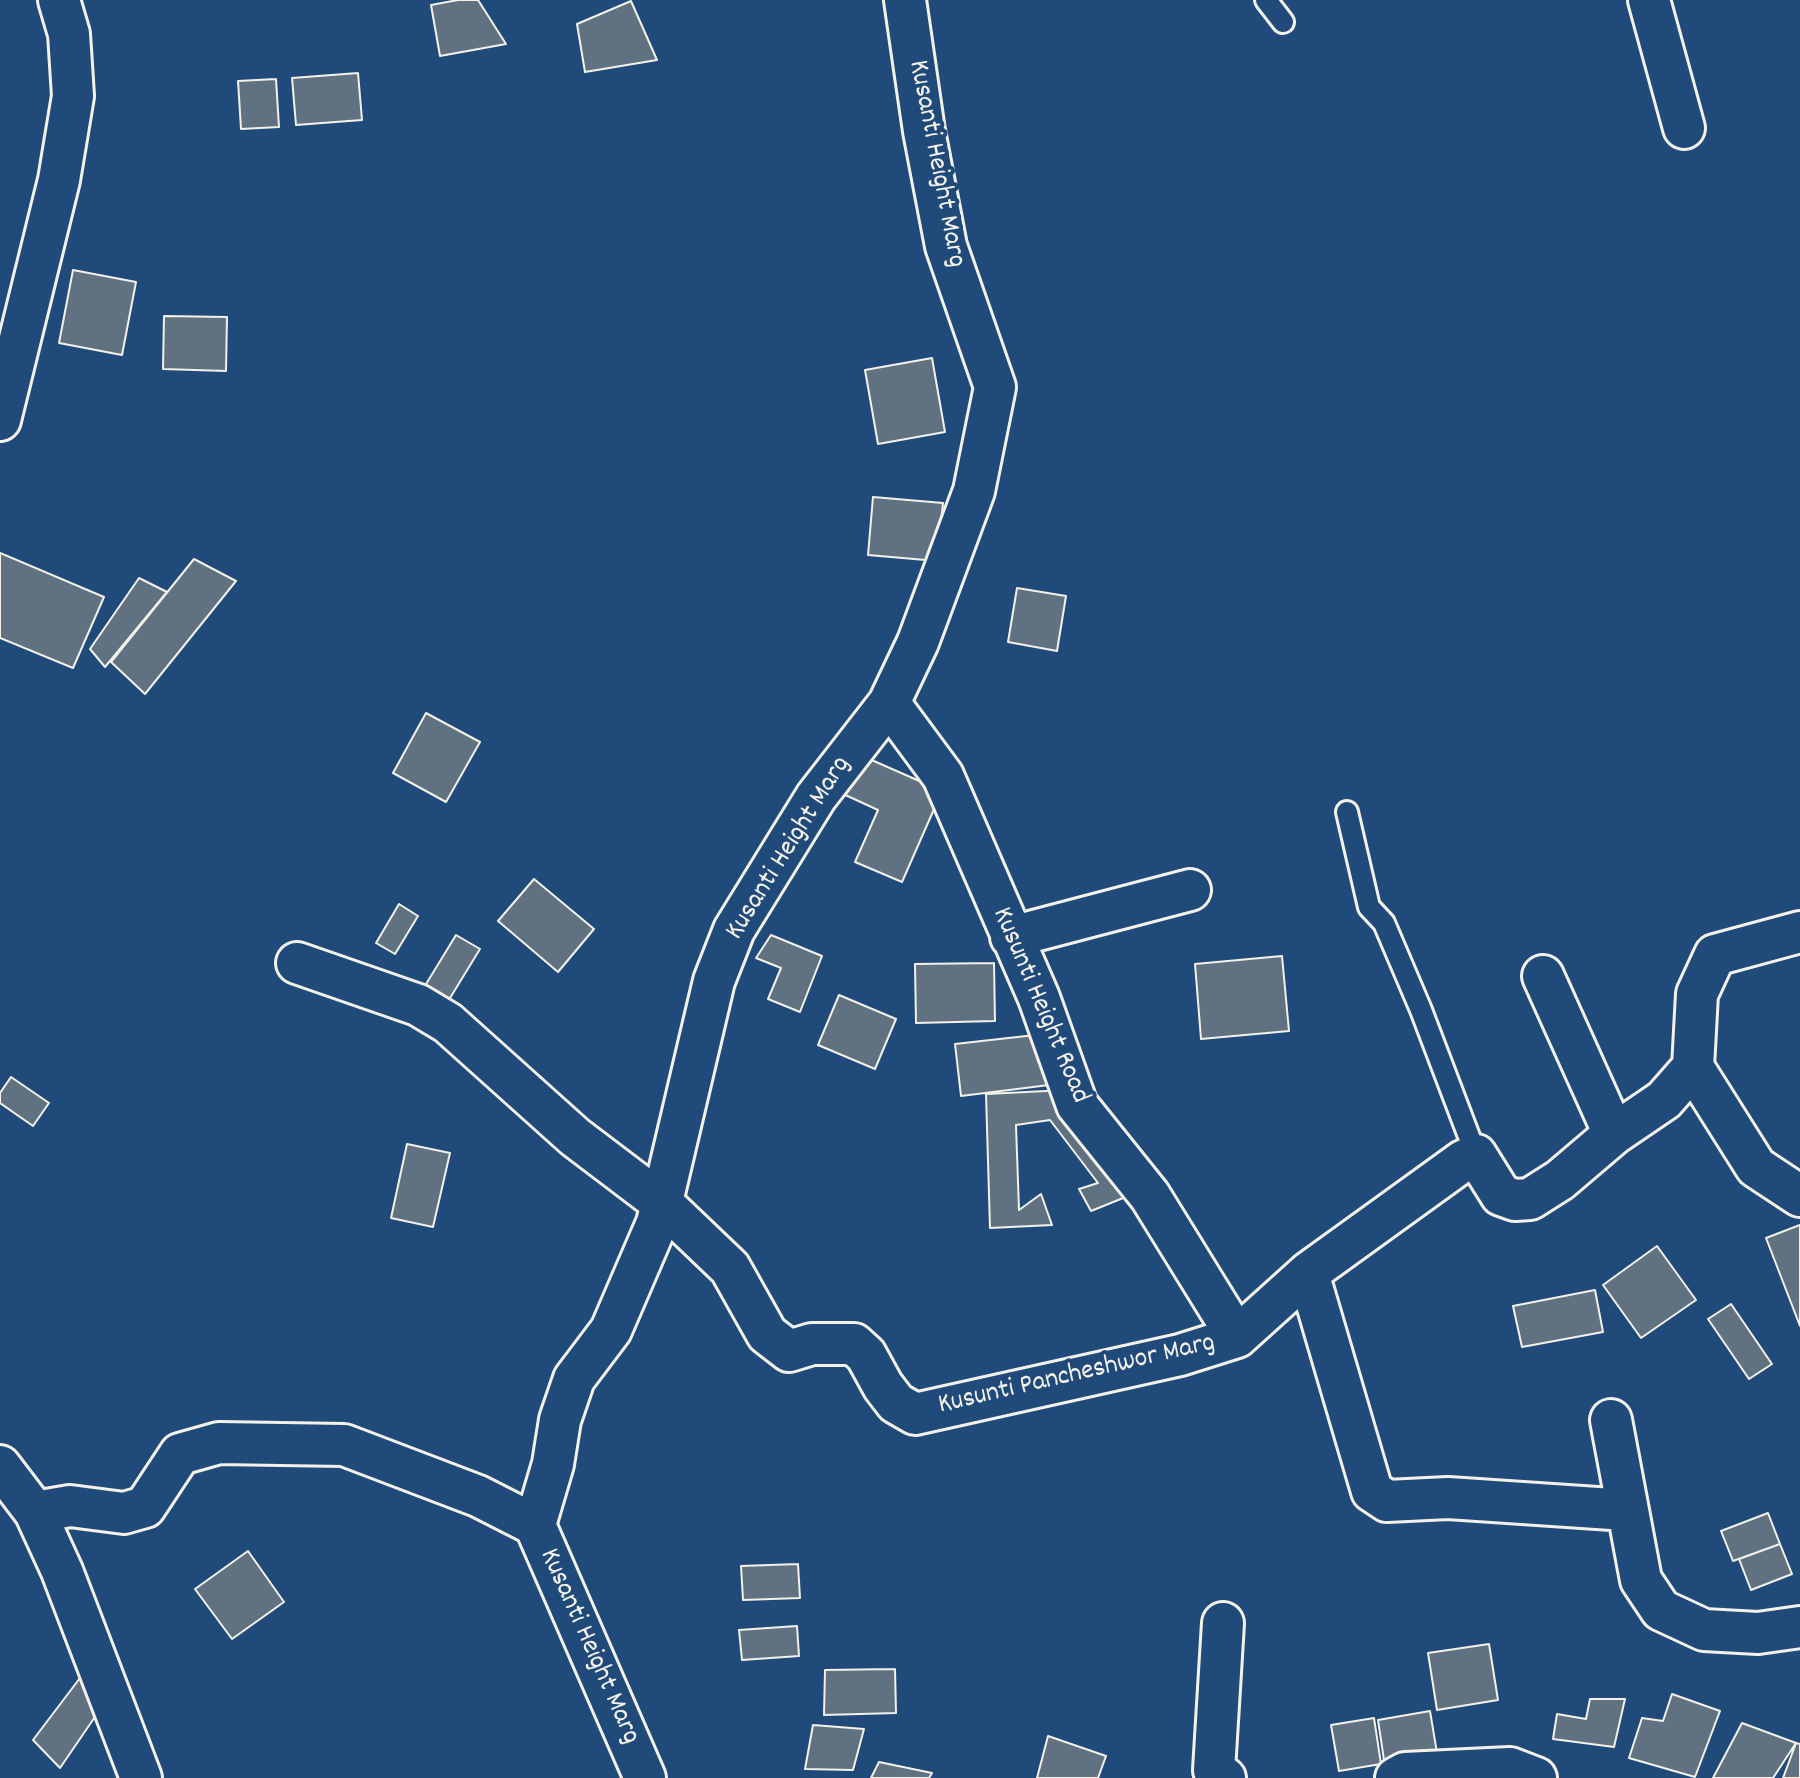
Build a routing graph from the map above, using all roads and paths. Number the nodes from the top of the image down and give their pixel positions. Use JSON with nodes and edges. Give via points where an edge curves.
{"nodes":[{"id":1,"x":59,"y":0,"type":"edge"},
{"id":2,"x":905,"y":0,"type":"edge"},
{"id":3,"x":1266,"y":0,"type":"edge"},
{"id":4,"x":1649,"y":0,"type":"edge"},
{"id":5,"x":1283,"y":22,"type":"dead end"},
{"id":6,"x":1684,"y":128,"type":"dead end"},
{"id":7,"x":0,"y":420,"type":"edge"},
{"id":8,"x":889,"y":703,"type":"junction"},
{"id":9,"x":1347,"y":812,"type":"dead end"},
{"id":10,"x":1190,"y":890,"type":"dead end"},
{"id":11,"x":1800,"y":932,"type":"edge"},
{"id":12,"x":1011,"y":937,"type":"junction"},
{"id":13,"x":297,"y":963,"type":"dead end"},
{"id":14,"x":1543,"y":976,"type":"dead end"},
{"id":15,"x":1693,"y":1067,"type":"junction"},
{"id":16,"x":1614,"y":1134,"type":"junction"},
{"id":17,"x":1476,"y":1155,"type":"junction"},
{"id":18,"x":1800,"y":1196,"type":"edge"},
{"id":19,"x":662,"y":1203,"type":"junction"},
{"id":20,"x":1308,"y":1273,"type":"junction"},
{"id":21,"x":1237,"y":1337,"type":"junction"},
{"id":22,"x":1611,"y":1420,"type":"dead end"},
{"id":23,"x":0,"y":1466,"type":"edge"},
{"id":24,"x":1627,"y":1510,"type":"junction"},
{"id":25,"x":35,"y":1512,"type":"junction"},
{"id":26,"x":535,"y":1525,"type":"junction"},
{"id":27,"x":1223,"y":1623,"type":"dead end"},
{"id":28,"x":1800,"y":1627,"type":"edge"},
{"id":29,"x":141,"y":1778,"type":"edge"},
{"id":30,"x":645,"y":1778,"type":"edge"},
{"id":31,"x":1225,"y":1778,"type":"edge"},
{"id":32,"x":1396,"y":1778,"type":"edge"},
{"id":33,"x":1536,"y":1778,"type":"edge"}],
"edges":[{"from":1,"to":7,"type":"street","via":[[69,34],[73,96],[59,180]]},
{"from":2,"to":8,"type":"street","name":"Kusanti Height Marg","via":[[946,246],[995,387],[974,491],[918,642]]},
{"from":3,"to":5,"type":"lane"},
{"from":4,"to":6,"type":"street"},
{"from":8,"to":12,"type":"street","name":"Kusunti Height Road","via":[[943,776]]},
{"from":8,"to":19,"type":"street","name":"Kusanti Height Marg","via":[[816,797],[734,930],[714,981]]},
{"from":9,"to":17,"type":"lane","via":[[1369,907],[1384,923]]},
{"from":10,"to":12,"type":"street"},
{"from":11,"to":15,"type":"street","via":[[1715,955],[1697,994]]},
{"from":12,"to":21,"type":"street","name":"Kusunti Height Road","via":[[1077,1105],[1150,1196]]},
{"from":13,"to":19,"type":"street","via":[[418,1005],[448,1023],[575,1137]]},
{"from":14,"to":16,"type":"street"},
{"from":15,"to":16,"type":"street","via":[[1664,1100]]},
{"from":15,"to":18,"type":"street","via":[[1756,1167]]},
{"from":16,"to":17,"type":"street","via":[[1530,1199],[1501,1195]]},
{"from":17,"to":20,"type":"street","name":"Kusunti Pancheshwor Marg"},
{"from":19,"to":21,"type":"street","name":"Kusunti Pancheshwor Marg","via":[[730,1268],[767,1334],[789,1351],[812,1344],[854,1344],[896,1403],[915,1414],[1180,1355]]},
{"from":19,"to":26,"type":"street","name":"Kusanti Height Marg","via":[[611,1330],[574,1379]]},
{"from":20,"to":21,"type":"street","name":"Kusunti Pancheshwor Marg"},
{"from":20,"to":24,"type":"street","via":[[1372,1491],[1387,1501],[1448,1498]]},
{"from":22,"to":24,"type":"street"},
{"from":23,"to":25,"type":"street"},
{"from":24,"to":28,"type":"street","via":[[1641,1580],[1661,1610],[1704,1630],[1758,1633]]},
{"from":25,"to":26,"type":"street","via":[[70,1506],[124,1513],[145,1507],[180,1454],[219,1443],[344,1445],[478,1496]]},
{"from":25,"to":29,"type":"street"},
{"from":26,"to":30,"type":"street","name":"Kusanti Height Marg"},
{"from":27,"to":31,"type":"street","via":[[1214,1770]]},
{"from":32,"to":33,"type":"street","via":[[1405,1773],[1510,1768]]}]}
